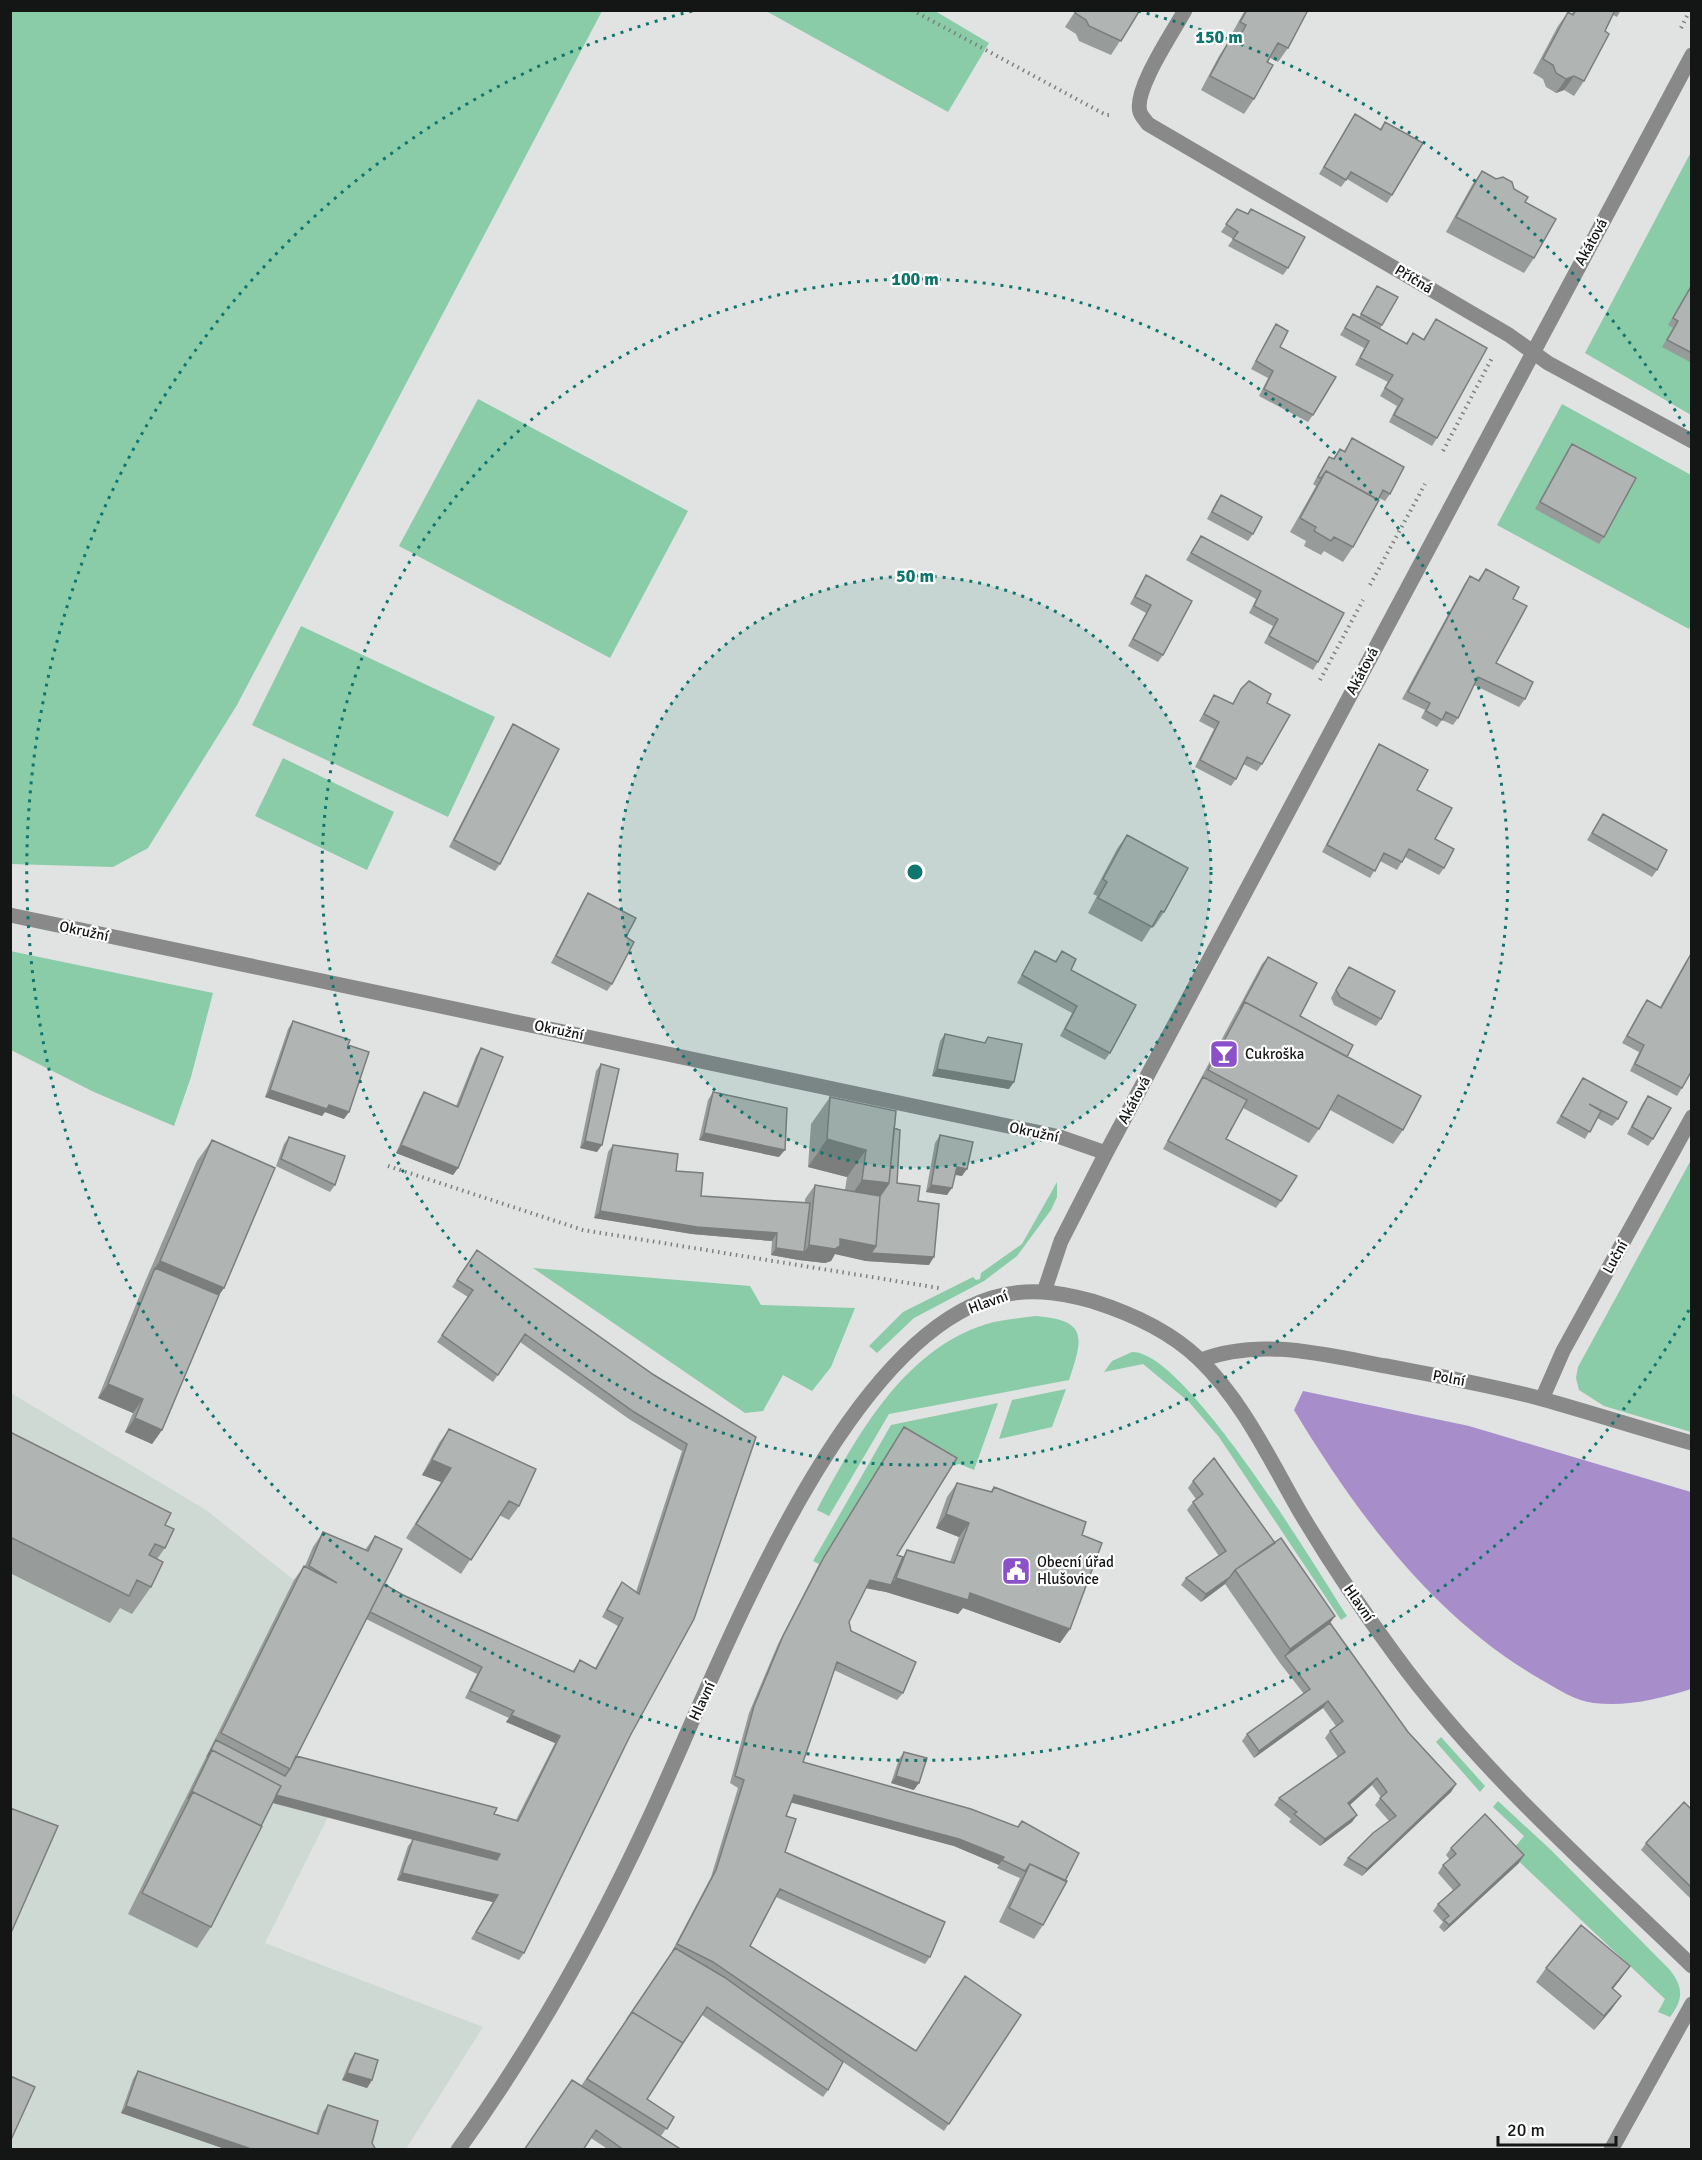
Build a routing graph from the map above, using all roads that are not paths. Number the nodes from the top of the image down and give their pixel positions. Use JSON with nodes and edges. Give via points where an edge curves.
{"nodes":[{"id":1,"x":1185,"y":10,"type":"edge"},
{"id":2,"x":1692,"y":55,"type":"edge"},
{"id":3,"x":1532,"y":350,"type":"junction"},
{"id":4,"x":1692,"y":441,"type":"edge"},
{"id":5,"x":10,"y":915,"type":"edge"},
{"id":6,"x":1692,"y":1117,"type":"edge"},
{"id":7,"x":1106,"y":1153,"type":"junction"},
{"id":8,"x":1044,"y":1292,"type":"junction"},
{"id":9,"x":1201,"y":1360,"type":"junction"},
{"id":10,"x":1542,"y":1399,"type":"junction"},
{"id":11,"x":1692,"y":1443,"type":"edge"},
{"id":12,"x":1692,"y":1966,"type":"edge"},
{"id":13,"x":1692,"y":2004,"type":"edge"},
{"id":14,"x":458,"y":2150,"type":"edge"},
{"id":15,"x":1611,"y":2150,"type":"edge"}],
"edges":[{"from":1,"to":3,"type":"street","name":"Příčná","via":[[1140,99],[1140,113],[1148,124]]},
{"from":2,"to":3,"type":"street","name":"Akátová"},
{"from":3,"to":4,"type":"street","name":"Příčná","via":[[1548,363]]},
{"from":3,"to":7,"type":"street","name":"Akátová"},
{"from":5,"to":7,"type":"street","name":"Okružní","via":[[1074,1140]]},
{"from":6,"to":10,"type":"street","name":"Luční","via":[[1563,1351]]},
{"from":7,"to":8,"type":"street","name":"Akátová","via":[[1061,1241]]},
{"from":8,"to":9,"type":"street","name":"Hlavní","via":[[1076,1296],[1139,1319]]},
{"from":8,"to":14,"type":"street","name":"Hlavní","via":[[1019,1291],[989,1298],[931,1330],[876,1386],[838,1438],[764,1568],[646,1825],[567,1980]]},
{"from":9,"to":10,"type":"street","name":"Polní","via":[[1251,1349],[1291,1350]]},
{"from":9,"to":12,"type":"street","name":"Hlavní","via":[[1234,1402],[1344,1580],[1429,1699],[1505,1784]]},
{"from":10,"to":11,"type":"street","name":"Polní"},
{"from":13,"to":15,"type":"street"}]}
